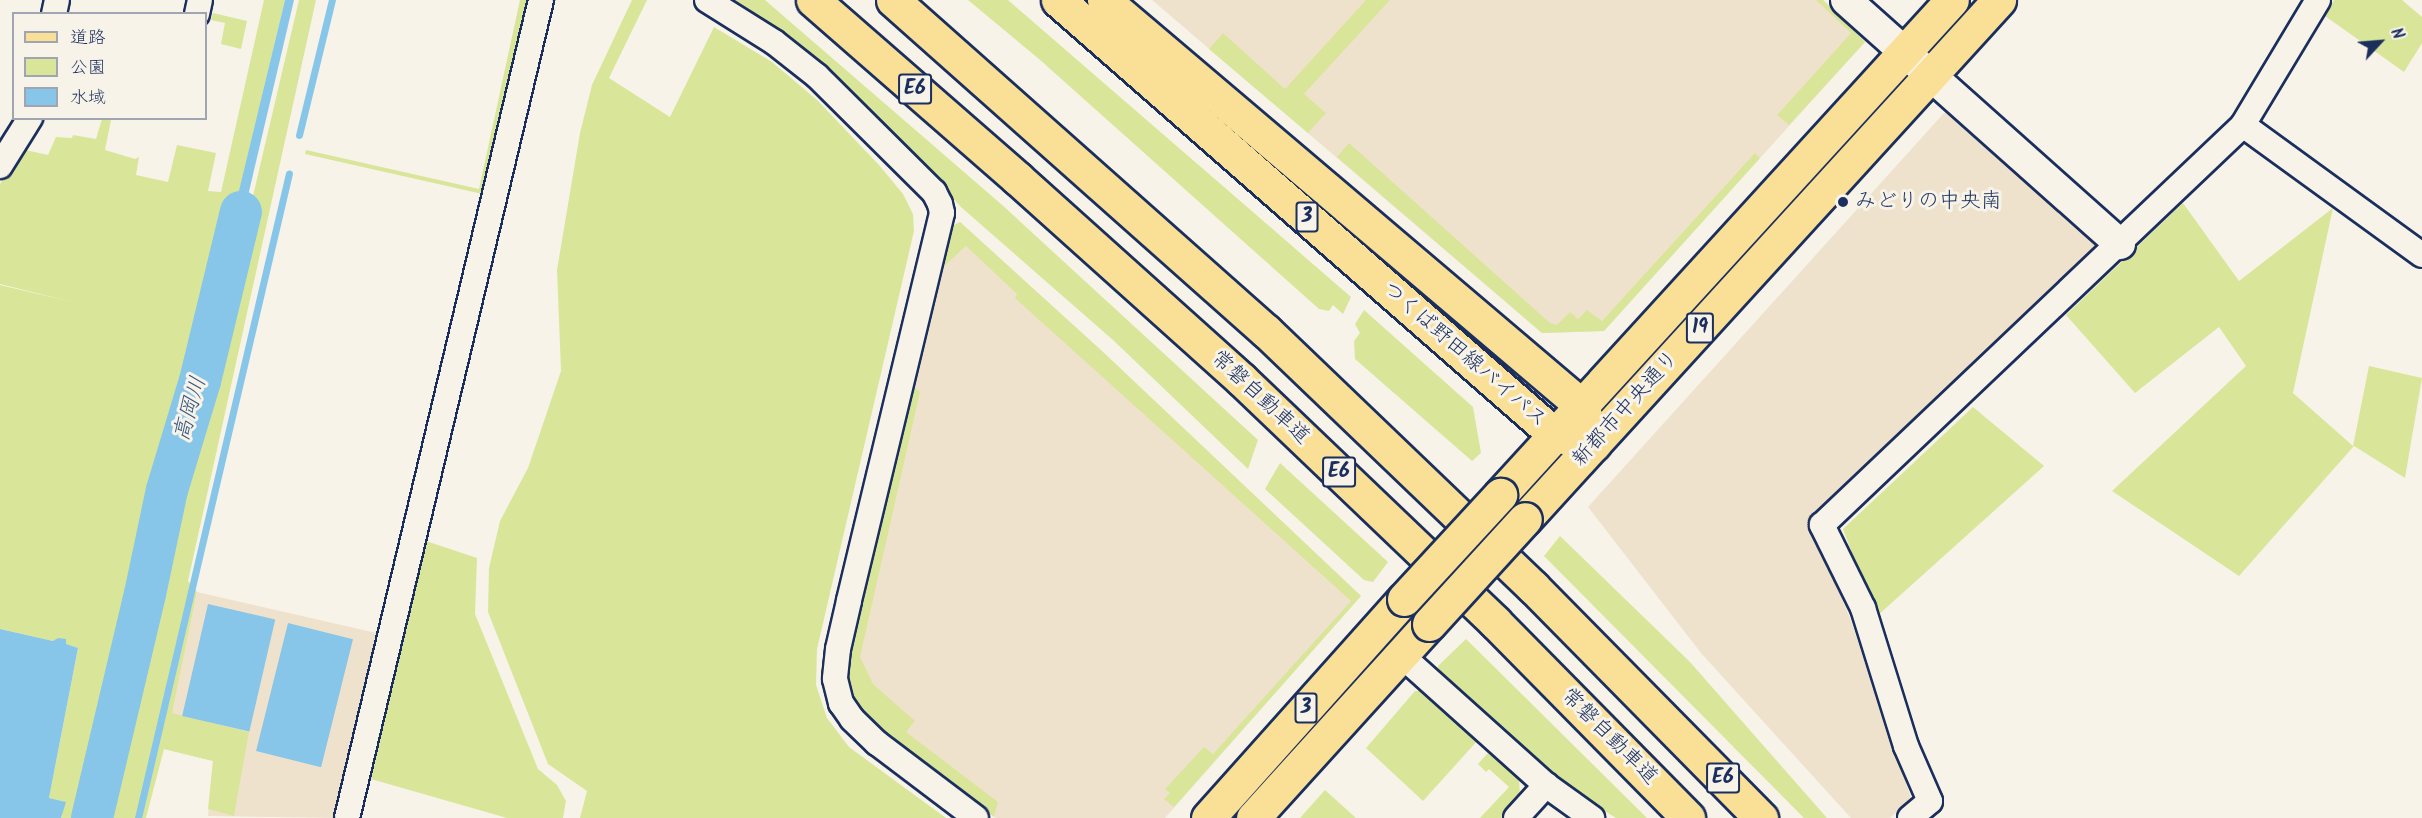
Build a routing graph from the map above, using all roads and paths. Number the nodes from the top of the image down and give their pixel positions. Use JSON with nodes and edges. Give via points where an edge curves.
{"nodes":[{"id":1,"x":542,"y":0,"type":"edge"},
{"id":2,"x":707,"y":0,"type":"edge"},
{"id":3,"x":813,"y":0,"type":"edge"},
{"id":4,"x":893,"y":0,"type":"edge"},
{"id":5,"x":1058,"y":0,"type":"edge"},
{"id":6,"x":1104,"y":0,"type":"edge"},
{"id":7,"x":1846,"y":0,"type":"edge"},
{"id":8,"x":1952,"y":0,"type":"edge"},
{"id":9,"x":1999,"y":0,"type":"edge"},
{"id":10,"x":2318,"y":0,"type":"edge"},
{"id":11,"x":1904,"y":53,"type":"junction"},
{"id":12,"x":1929,"y":76,"type":"junction"},
{"id":13,"x":29,"y":120,"type":"edge"},
{"id":14,"x":2243,"y":125,"type":"junction"},
{"id":15,"x":0,"y":166,"type":"edge"},
{"id":16,"x":2120,"y":244,"type":"junction"},
{"id":17,"x":2422,"y":255,"type":"edge"},
{"id":18,"x":1582,"y":406,"type":"junction"},
{"id":19,"x":1555,"y":435,"type":"junction"},
{"id":20,"x":1594,"y":444,"type":"junction"},
{"id":21,"x":1401,"y":656,"type":"junction"},
{"id":22,"x":1546,"y":785,"type":"junction"},
{"id":23,"x":1936,"y":809,"type":"edge"},
{"id":24,"x":347,"y":818,"type":"edge"},
{"id":25,"x":976,"y":818,"type":"edge"},
{"id":26,"x":1208,"y":818,"type":"edge"},
{"id":27,"x":1253,"y":818,"type":"edge"},
{"id":28,"x":1516,"y":818,"type":"edge"},
{"id":29,"x":1592,"y":818,"type":"edge"},
{"id":30,"x":1688,"y":818,"type":"edge"},
{"id":31,"x":1761,"y":818,"type":"edge"},
{"id":32,"x":1910,"y":818,"type":"edge"}],
"edges":[{"from":1,"to":24,"type":"street"},
{"from":2,"to":25,"type":"street","via":[[774,42],[817,76],[934,192],[940,204],[942,213],[842,630],[835,679],[841,703],[877,744]]},
{"from":3,"to":30,"type":"main road","name":"常磐自動車道","number":"E6","via":[[1251,388],[1495,622]]},
{"from":4,"to":31,"type":"main road","number":"E6","via":[[1266,331],[1550,604]]},
{"from":5,"to":19,"type":"main road","name":"つくば野田線バイパス","number":"3"},
{"from":6,"to":18,"type":"main road","name":"つくば野田線バイパス","number":"3"},
{"from":7,"to":11,"type":"street"},
{"from":8,"to":11,"type":"main road","name":"新都市中央通り","number":"19"},
{"from":9,"to":12,"type":"main road","name":"新都市中央通り","number":"19"},
{"from":10,"to":14,"type":"street"},
{"from":11,"to":12,"type":"street"},
{"from":11,"to":18,"type":"main road","name":"新都市中央通り","number":"19"},
{"from":12,"to":16,"type":"street"},
{"from":12,"to":20,"type":"main road","name":"新都市中央通り","number":"19"},
{"from":13,"to":15,"type":"street"},
{"from":14,"to":16,"type":"street"},
{"from":14,"to":17,"type":"street"},
{"from":16,"to":23,"type":"street","via":[[1822,525],[1863,608],[1906,746]]},
{"from":18,"to":19,"type":"main road","name":"新都市中央通り","number":"19"},
{"from":18,"to":20,"type":"main road","name":"つくば野田線バイパス"},
{"from":19,"to":20,"type":"main road","name":"つくば野田線バイパス","number":"3"},
{"from":19,"to":26,"type":"main road","name":"新都市中央通り","number":"3","bridge":true},
{"from":20,"to":21,"type":"main road","name":"新都市中央通り","number":"3","bridge":true},
{"from":21,"to":22,"type":"street"},
{"from":21,"to":27,"type":"main road","name":"新都市中央通り","number":"3"},
{"from":22,"to":28,"type":"street"},
{"from":22,"to":29,"type":"street"},
{"from":23,"to":32,"type":"street"}]}
